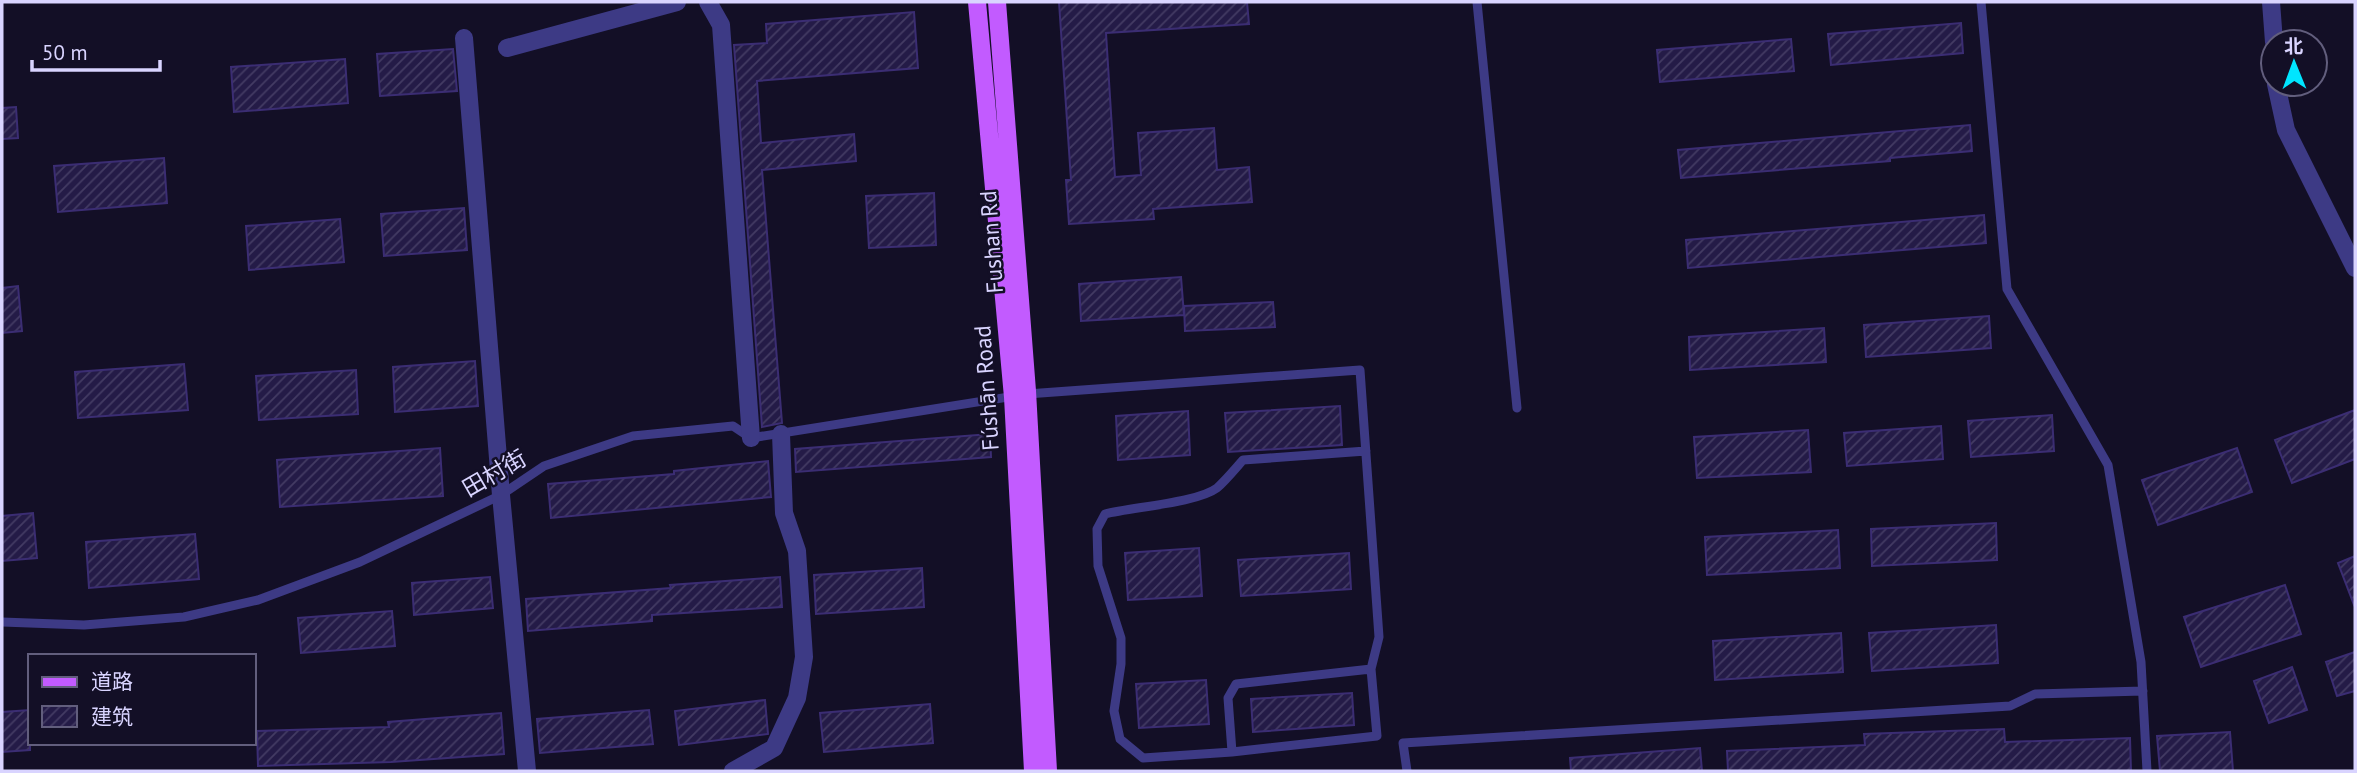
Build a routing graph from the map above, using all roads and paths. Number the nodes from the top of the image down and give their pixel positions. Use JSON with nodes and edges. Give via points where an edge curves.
{"nodes":[{"id":1,"x":677,"y":2,"type":"edge"},
{"id":2,"x":708,"y":2,"type":"edge"},
{"id":3,"x":977,"y":2,"type":"edge"},
{"id":4,"x":997,"y":2,"type":"edge"},
{"id":5,"x":1477,"y":2,"type":"edge"},
{"id":6,"x":1981,"y":2,"type":"edge"},
{"id":7,"x":2271,"y":2,"type":"edge"},
{"id":8,"x":2272,"y":28,"type":"edge"},
{"id":9,"x":464,"y":38,"type":"dead end"},
{"id":10,"x":508,"y":48,"type":"dead end"},
{"id":11,"x":2279,"y":98,"type":"edge"},
{"id":12,"x":2355,"y":268,"type":"edge"},
{"id":13,"x":1020,"y":395,"type":"junction"},
{"id":14,"x":1517,"y":408,"type":"dead end"},
{"id":15,"x":781,"y":434,"type":"junction"},
{"id":16,"x":751,"y":438,"type":"junction"},
{"id":17,"x":1366,"y":451,"type":"junction"},
{"id":18,"x":501,"y":495,"type":"junction"},
{"id":19,"x":2,"y":622,"type":"edge"},
{"id":20,"x":1371,"y":669,"type":"junction"},
{"id":21,"x":2143,"y":691,"type":"junction"},
{"id":22,"x":1232,"y":752,"type":"junction"},
{"id":23,"x":527,"y":771,"type":"edge"},
{"id":24,"x":733,"y":771,"type":"edge"},
{"id":25,"x":1033,"y":771,"type":"edge"},
{"id":26,"x":1048,"y":771,"type":"edge"},
{"id":27,"x":1407,"y":771,"type":"edge"},
{"id":28,"x":2147,"y":771,"type":"edge"}],
"edges":[{"from":1,"to":10,"type":"street"},
{"from":2,"to":16,"type":"street","via":[[721,24]]},
{"from":3,"to":13,"type":"main road","name":"Fúshān Road"},
{"from":4,"to":13,"type":"main road","name":"Fushan Rd"},
{"from":5,"to":14,"type":"lane"},
{"from":6,"to":21,"type":"lane","via":[[2007,289],[2108,465]]},
{"from":7,"to":8,"type":"street"},
{"from":9,"to":18,"type":"street"},
{"from":11,"to":12,"type":"street","via":[[2286,131]]},
{"from":13,"to":15,"type":"lane","name":"田村街"},
{"from":13,"to":17,"type":"lane","name":"田村街","via":[[1360,370]]},
{"from":13,"to":25,"type":"main road","name":"Fúshān Road"},
{"from":13,"to":26,"type":"main road","name":"Fushan Rd"},
{"from":15,"to":16,"type":"lane","name":"田村街"},
{"from":15,"to":24,"type":"street","via":[[784,513],[797,551],[804,657],[797,698],[774,748]]},
{"from":16,"to":18,"type":"lane","name":"田村街","via":[[733,426],[633,436],[544,466]]},
{"from":17,"to":20,"type":"lane","via":[[1380,637]]},
{"from":17,"to":22,"type":"lane","via":[[1244,460],[1215,489],[1178,502],[1105,514],[1097,529],[1098,566],[1121,638],[1114,711],[1120,739],[1143,758]]},
{"from":18,"to":19,"type":"lane","name":"田村街","via":[[360,562],[258,600],[184,617],[84,625]]},
{"from":18,"to":23,"type":"street"},
{"from":20,"to":22,"type":"lane","via":[[1236,684],[1228,698]]},
{"from":20,"to":22,"type":"lane","via":[[1377,736]]},
{"from":21,"to":27,"type":"lane","via":[[2035,694],[2010,706],[1403,743]]},
{"from":21,"to":28,"type":"lane"}]}
